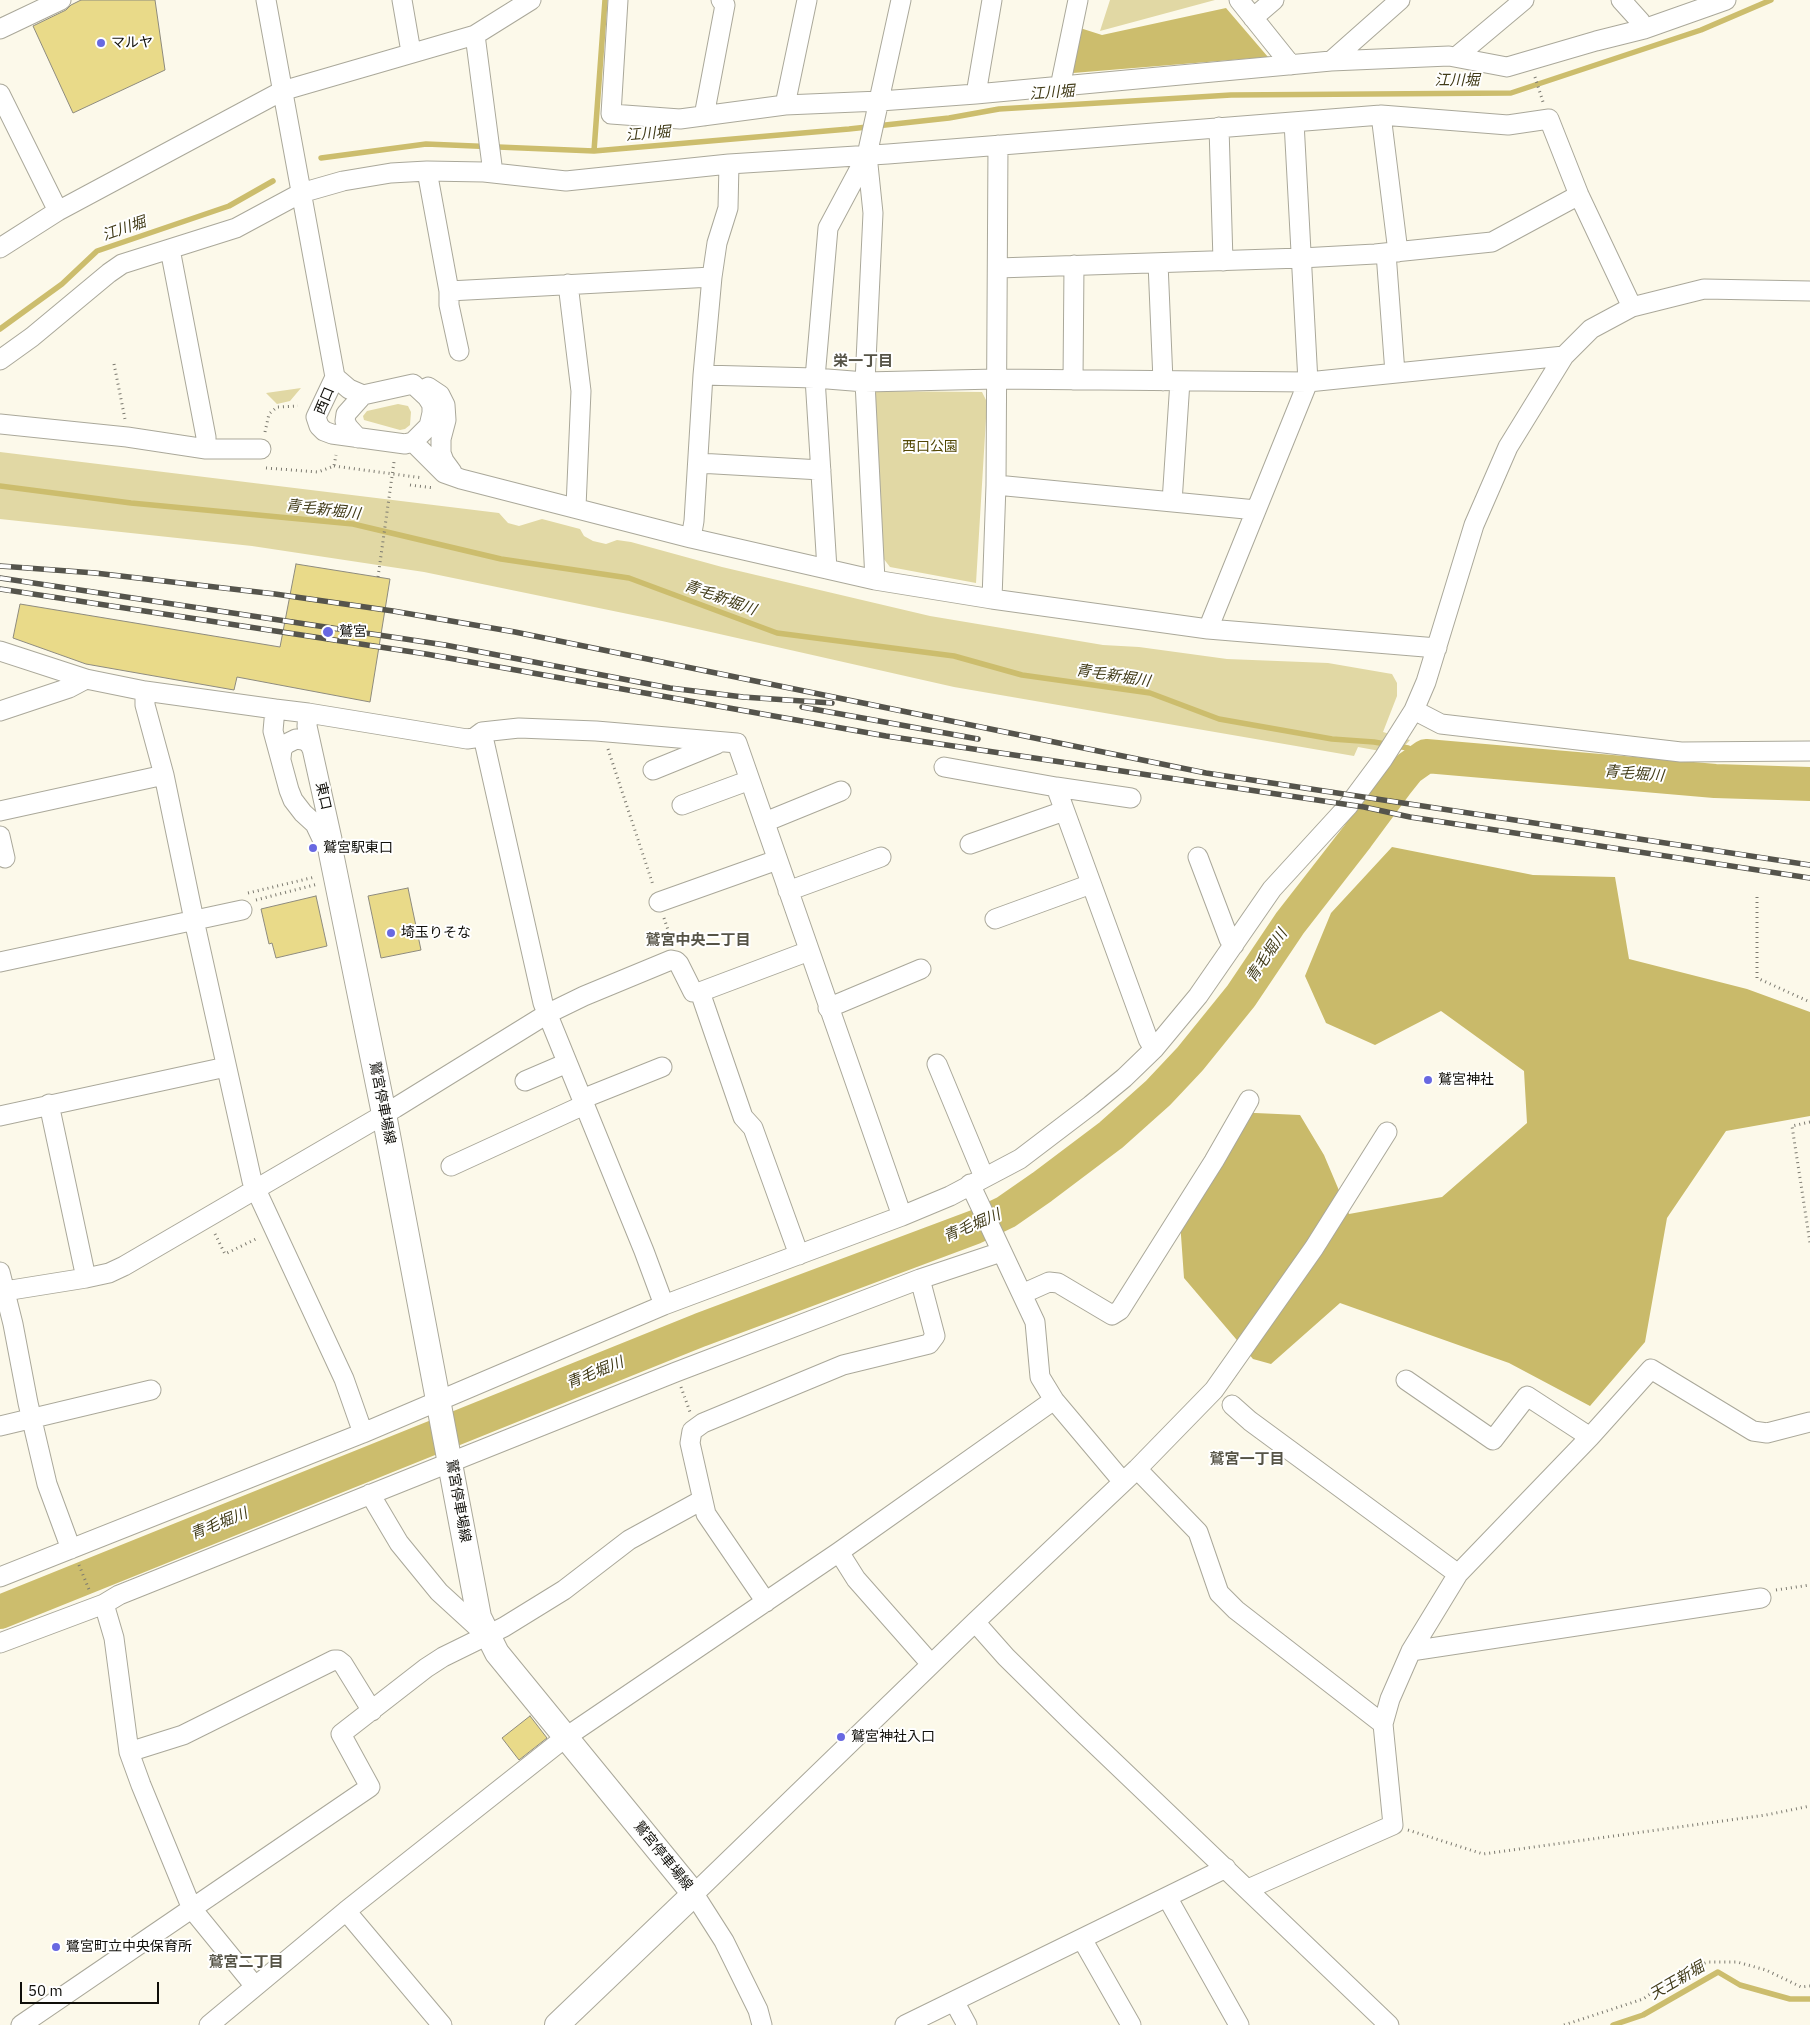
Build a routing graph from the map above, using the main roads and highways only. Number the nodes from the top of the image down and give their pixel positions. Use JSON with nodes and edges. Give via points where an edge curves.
{"nodes":[{"id":1,"x":331,"y":854,"type":"road end"},
{"id":2,"x":557,"y":2025,"type":"edge"}],
"edges":[{"from":1,"to":2,"type":"main road","name":"鷲宮停車場線","via":[[480,1617],[497,1653],[694,1894]]}]}
